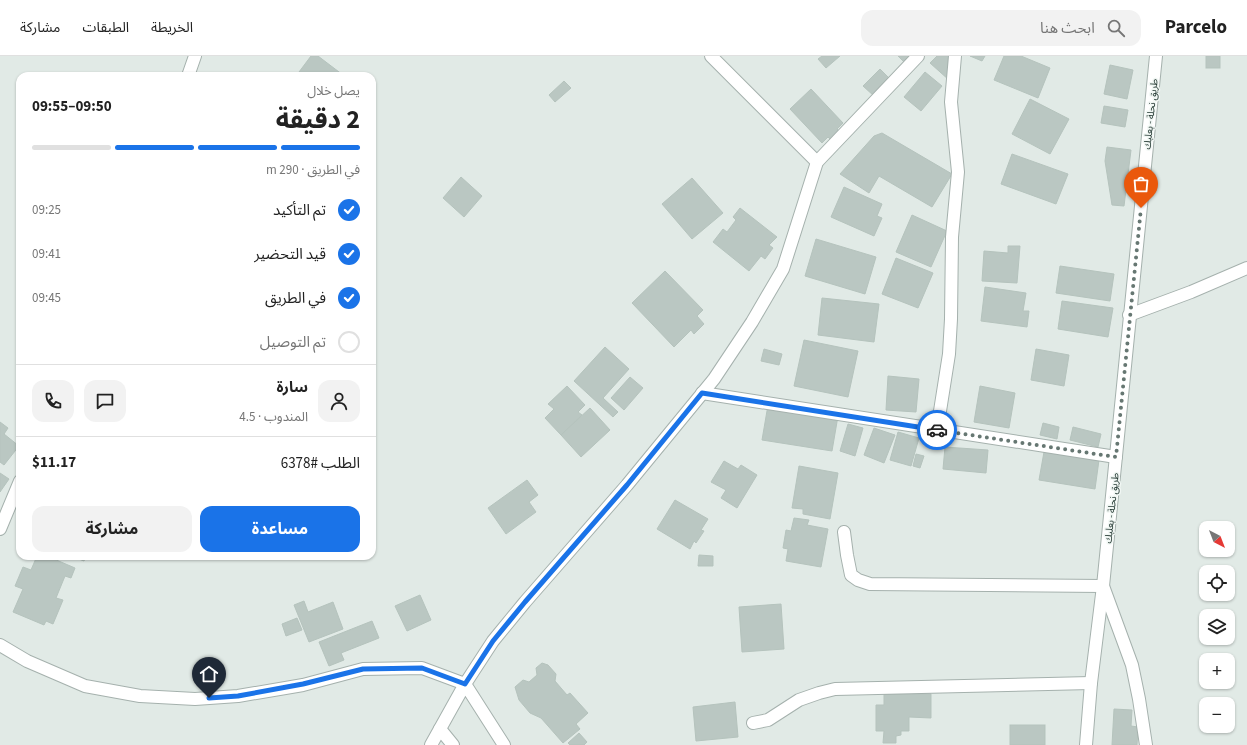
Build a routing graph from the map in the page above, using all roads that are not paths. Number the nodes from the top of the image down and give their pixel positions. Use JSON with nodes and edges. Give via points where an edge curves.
{"nodes":[{"id":1,"x":195,"y":56,"type":"edge"},
{"id":2,"x":711,"y":56,"type":"edge"},
{"id":3,"x":918,"y":56,"type":"edge"},
{"id":4,"x":955,"y":56,"type":"edge"},
{"id":5,"x":1156,"y":56,"type":"edge"},
{"id":6,"x":189,"y":72,"type":"edge"},
{"id":7,"x":817,"y":162,"type":"junction"},
{"id":8,"x":1247,"y":268,"type":"edge"},
{"id":9,"x":1130,"y":314,"type":"junction"},
{"id":10,"x":702,"y":393,"type":"junction"},
{"id":11,"x":937,"y":430,"type":"junction"},
{"id":12,"x":1116,"y":457,"type":"junction"},
{"id":13,"x":16,"y":491,"type":"edge"},
{"id":14,"x":0,"y":530,"type":"edge"},
{"id":15,"x":844,"y":532,"type":"dead end"},
{"id":16,"x":1103,"y":586,"type":"junction"},
{"id":17,"x":0,"y":645,"type":"edge"},
{"id":18,"x":1091,"y":683,"type":"junction"},
{"id":19,"x":465,"y":684,"type":"junction"},
{"id":20,"x":753,"y":723,"type":"dead end"},
{"id":21,"x":440,"y":728,"type":"junction"},
{"id":22,"x":431,"y":745,"type":"edge"},
{"id":23,"x":453,"y":745,"type":"edge"},
{"id":24,"x":504,"y":745,"type":"edge"},
{"id":25,"x":1086,"y":745,"type":"edge"},
{"id":26,"x":1146,"y":745,"type":"edge"}],
"edges":[{"from":1,"to":6,"type":"street"},
{"from":2,"to":7,"type":"street"},
{"from":3,"to":7,"type":"street"},
{"from":4,"to":11,"type":"street","via":[[951,102],[958,172],[952,237],[951,319],[949,354]]},
{"from":5,"to":9,"type":"street","name":"طريق نحلة - بعلبك"},
{"from":7,"to":10,"type":"street","via":[[783,269],[752,322]]},
{"from":8,"to":9,"type":"street"},
{"from":9,"to":12,"type":"street","name":"طريق نحلة - بعلبك"},
{"from":10,"to":11,"type":"street"},
{"from":10,"to":19,"type":"street","via":[[493,641]]},
{"from":11,"to":12,"type":"street"},
{"from":12,"to":16,"type":"street","name":"طريق نحلة - بعلبك"},
{"from":13,"to":14,"type":"street"},
{"from":15,"to":16,"type":"street","via":[[851,575],[870,584]]},
{"from":16,"to":18,"type":"street","name":"طريق نحلة - بعلبك"},
{"from":16,"to":26,"type":"street","via":[[1132,665]]},
{"from":17,"to":19,"type":"street","via":[[85,686],[140,696],[195,699],[238,696],[363,669],[422,668]]},
{"from":18,"to":20,"type":"street","via":[[835,689],[799,700],[768,720]]},
{"from":18,"to":25,"type":"street","name":"طريق نحلة - بعلبك"},
{"from":19,"to":21,"type":"street"},
{"from":19,"to":24,"type":"street"},
{"from":21,"to":22,"type":"street"},
{"from":21,"to":23,"type":"street"}]}
